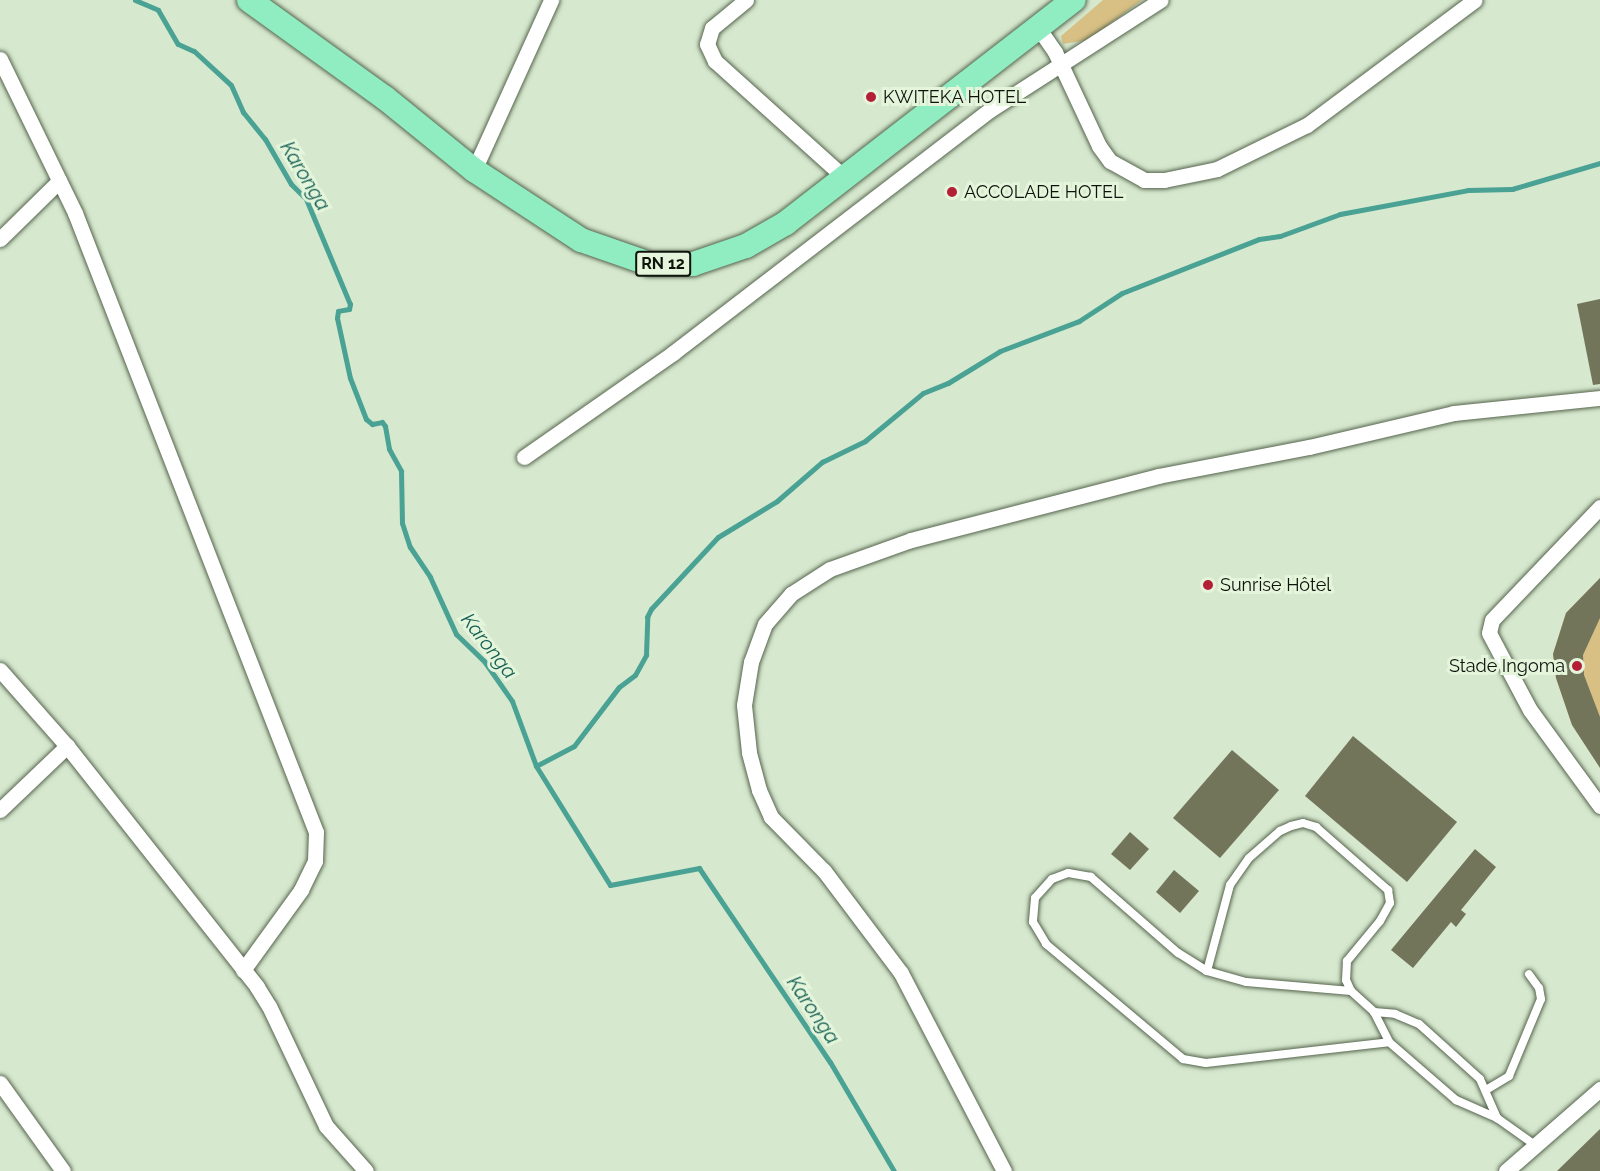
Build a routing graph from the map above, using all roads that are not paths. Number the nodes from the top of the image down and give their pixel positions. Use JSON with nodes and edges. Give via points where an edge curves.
{"nodes":[{"id":1,"x":249,"y":0,"type":"edge"},
{"id":2,"x":551,"y":0,"type":"edge"},
{"id":3,"x":746,"y":0,"type":"edge"},
{"id":4,"x":1074,"y":0,"type":"edge"},
{"id":5,"x":1161,"y":0,"type":"edge"},
{"id":6,"x":1475,"y":0,"type":"edge"},
{"id":7,"x":1039,"y":29,"type":"junction"},
{"id":8,"x":0,"y":59,"type":"edge"},
{"id":9,"x":1061,"y":63,"type":"junction"},
{"id":10,"x":474,"y":170,"type":"junction"},
{"id":11,"x":846,"y":179,"type":"junction"},
{"id":12,"x":59,"y":181,"type":"junction"},
{"id":13,"x":0,"y":239,"type":"edge"},
{"id":14,"x":1600,"y":398,"type":"edge"},
{"id":15,"x":524,"y":457,"type":"dead end"},
{"id":16,"x":1600,"y":507,"type":"edge"},
{"id":17,"x":0,"y":670,"type":"edge"},
{"id":18,"x":68,"y":746,"type":"junction"},
{"id":19,"x":1600,"y":806,"type":"edge"},
{"id":20,"x":0,"y":810,"type":"edge"},
{"id":21,"x":243,"y":970,"type":"junction"},
{"id":22,"x":1207,"y":971,"type":"junction"},
{"id":23,"x":1529,"y":975,"type":"dead end"},
{"id":24,"x":1351,"y":992,"type":"junction"},
{"id":25,"x":1374,"y":1012,"type":"junction"},
{"id":26,"x":1389,"y":1042,"type":"junction"},
{"id":27,"x":0,"y":1083,"type":"edge"},
{"id":28,"x":1600,"y":1089,"type":"edge"},
{"id":29,"x":1486,"y":1090,"type":"junction"},
{"id":30,"x":1497,"y":1118,"type":"junction"},
{"id":31,"x":1535,"y":1145,"type":"junction"},
{"id":32,"x":63,"y":1171,"type":"edge"},
{"id":33,"x":366,"y":1171,"type":"edge"},
{"id":34,"x":1004,"y":1171,"type":"edge"},
{"id":35,"x":1506,"y":1171,"type":"edge"}],
"edges":[{"from":1,"to":10,"type":"main road","number":"RN 12","via":[[385,98]]},
{"from":2,"to":10,"type":"street"},
{"from":3,"to":11,"type":"street","via":[[711,28],[707,44],[716,62]]},
{"from":4,"to":7,"type":"main road","number":"RN 12"},
{"from":5,"to":9,"type":"street"},
{"from":6,"to":9,"type":"street","via":[[1307,125],[1251,155],[1183,177],[1144,180],[1110,161],[1099,146]]},
{"from":7,"to":9,"type":"street"},
{"from":7,"to":11,"type":"main road","number":"RN 12"},
{"from":8,"to":12,"type":"street"},
{"from":9,"to":15,"type":"street","via":[[990,110],[672,353]]},
{"from":10,"to":11,"type":"main road","number":"RN 12","via":[[581,240],[650,264],[693,264],[746,246],[786,223]]},
{"from":12,"to":13,"type":"street"},
{"from":12,"to":21,"type":"street","via":[[316,832],[315,861],[301,890]]},
{"from":14,"to":34,"type":"street","via":[[1454,413],[1309,447],[1158,476],[911,540],[831,569],[791,594],[765,624],[751,662],[744,705],[748,752],[759,790],[771,817],[824,871],[901,974]]},
{"from":16,"to":19,"type":"street","via":[[1491,620],[1489,633],[1530,710]]},
{"from":17,"to":18,"type":"street"},
{"from":18,"to":20,"type":"street"},
{"from":18,"to":21,"type":"street"},
{"from":21,"to":33,"type":"street","via":[[269,1006],[326,1126]]},
{"from":22,"to":24,"type":"lane","via":[[1246,982]]},
{"from":22,"to":24,"type":"lane","via":[[1230,885],[1238,871],[1280,831],[1303,823],[1316,827],[1388,890],[1390,903],[1380,921],[1347,961],[1346,980]]},
{"from":22,"to":26,"type":"lane","via":[[1178,953],[1091,878],[1068,873],[1052,879],[1035,898],[1033,922],[1046,944],[1183,1059],[1206,1063]]},
{"from":23,"to":29,"type":"lane","via":[[1539,988],[1541,999],[1509,1076]]},
{"from":24,"to":25,"type":"lane"},
{"from":25,"to":26,"type":"lane"},
{"from":25,"to":29,"type":"lane","via":[[1395,1014],[1419,1024],[1470,1068]]},
{"from":26,"to":30,"type":"lane","via":[[1455,1100]]},
{"from":27,"to":32,"type":"street"},
{"from":28,"to":31,"type":"street"},
{"from":29,"to":30,"type":"lane"},
{"from":30,"to":31,"type":"lane"},
{"from":31,"to":35,"type":"street"}]}
